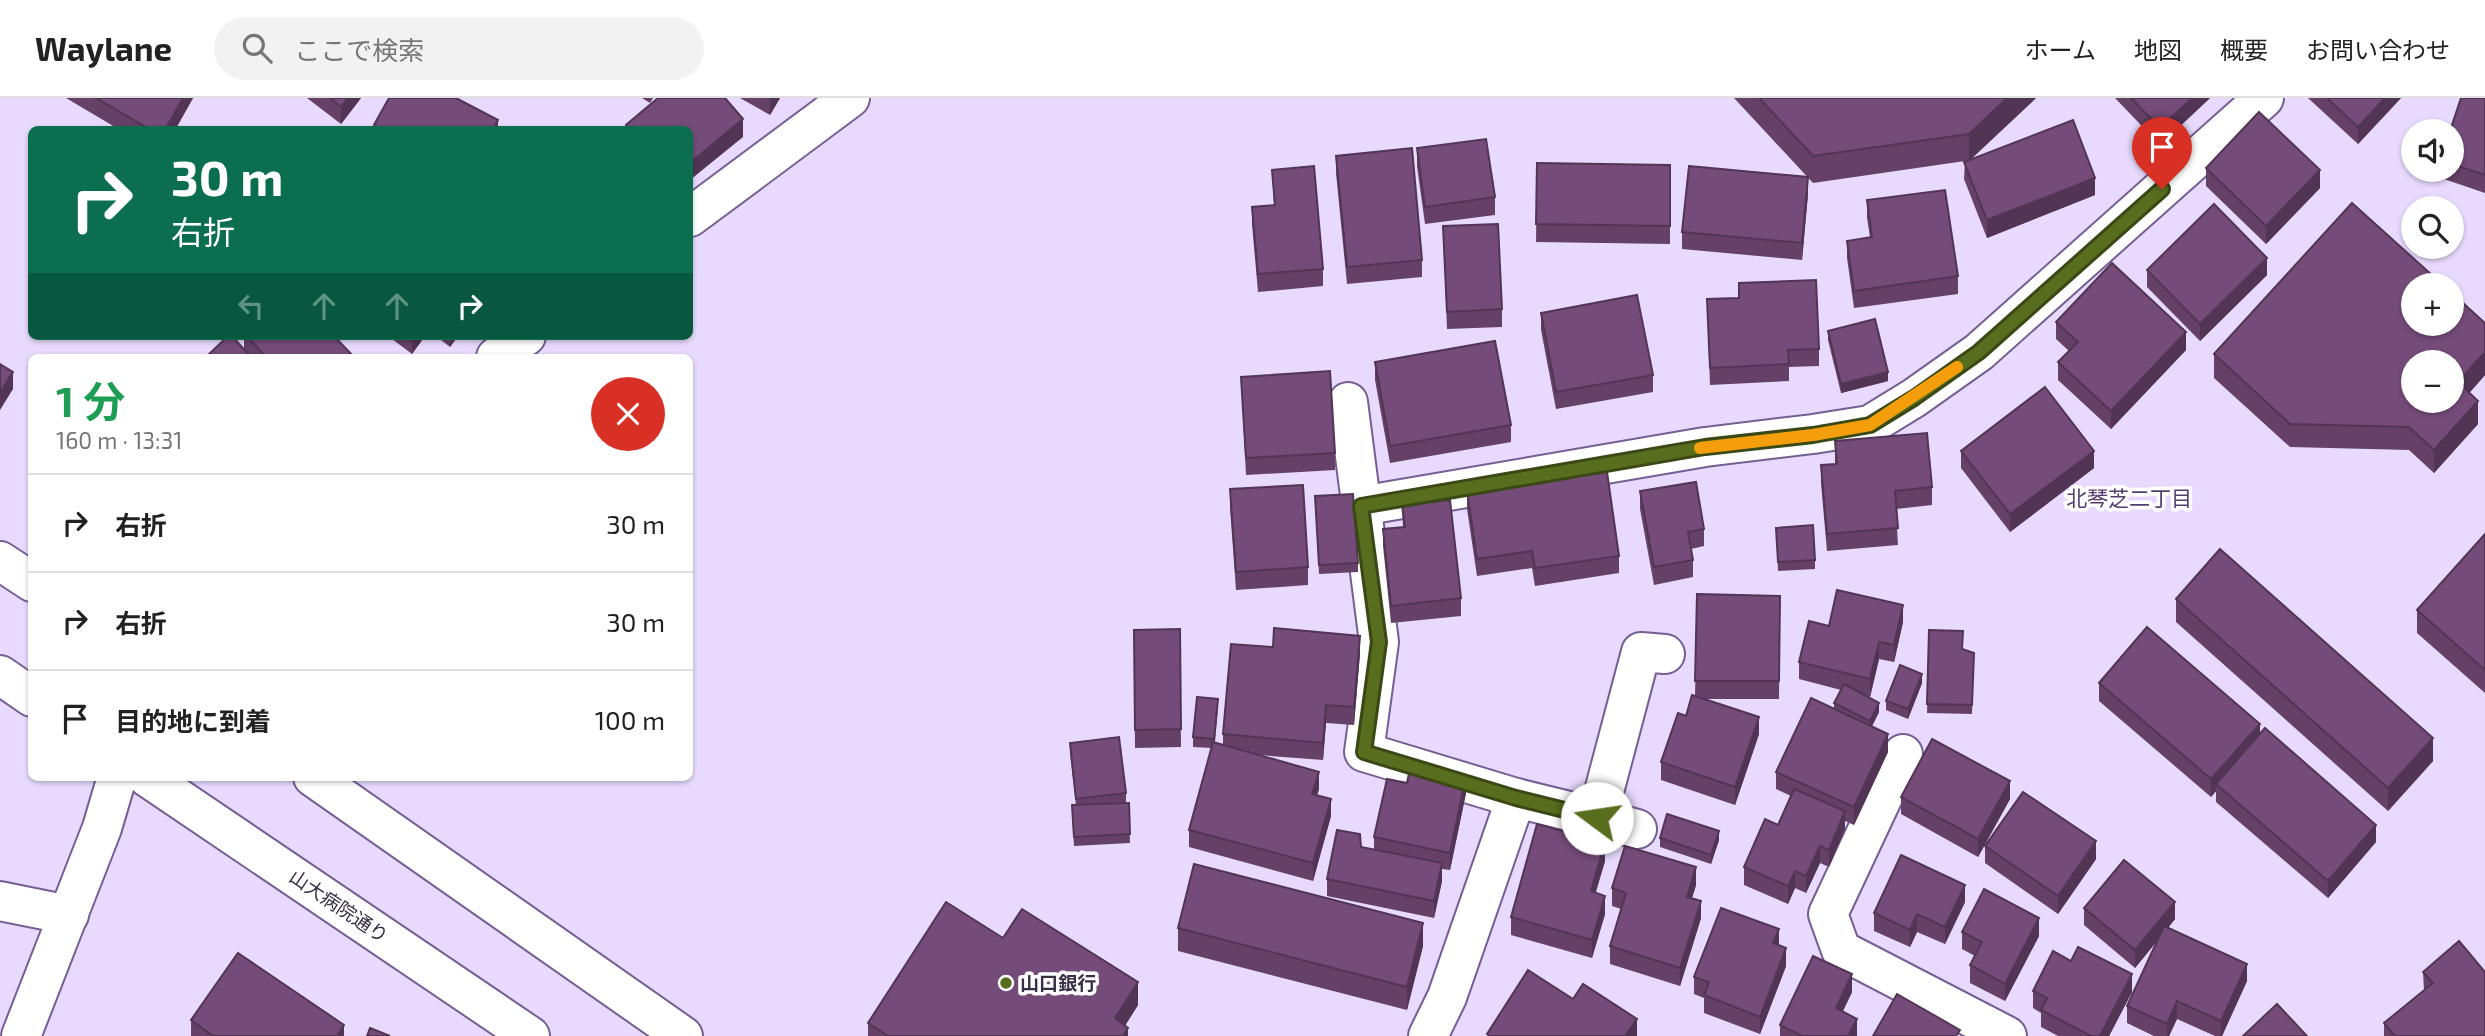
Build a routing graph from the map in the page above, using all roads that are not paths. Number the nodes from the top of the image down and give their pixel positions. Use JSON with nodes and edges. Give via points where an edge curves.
{"nodes":[{"id":1,"x":850,"y":98,"type":"edge"},
{"id":2,"x":2264,"y":98,"type":"edge"},
{"id":3,"x":693,"y":215,"type":"edge"},
{"id":4,"x":520,"y":340,"type":"edge"},
{"id":5,"x":500,"y":354,"type":"edge"},
{"id":6,"x":1348,"y":402,"type":"dead end"},
{"id":7,"x":1361,"y":506,"type":"junction"},
{"id":8,"x":0,"y":561,"type":"edge"},
{"id":9,"x":28,"y":579,"type":"edge"},
{"id":10,"x":1665,"y":654,"type":"dead end"},
{"id":11,"x":0,"y":675,"type":"edge"},
{"id":12,"x":28,"y":694,"type":"edge"},
{"id":13,"x":1903,"y":754,"type":"dead end"},
{"id":14,"x":116,"y":781,"type":"edge"},
{"id":15,"x":153,"y":781,"type":"edge"},
{"id":16,"x":319,"y":781,"type":"edge"},
{"id":17,"x":1516,"y":798,"type":"junction"},
{"id":18,"x":1597,"y":818,"type":"junction"},
{"id":19,"x":1637,"y":829,"type":"dead end"},
{"id":20,"x":0,"y":901,"type":"edge"},
{"id":21,"x":69,"y":915,"type":"junction"},
{"id":22,"x":21,"y":1036,"type":"edge"},
{"id":23,"x":530,"y":1036,"type":"edge"},
{"id":24,"x":683,"y":1036,"type":"edge"},
{"id":25,"x":1428,"y":1036,"type":"edge"},
{"id":26,"x":2007,"y":1036,"type":"edge"}],
"edges":[{"from":1,"to":3,"type":"street"},
{"from":2,"to":7,"type":"street","via":[[1979,352],[1870,425],[1705,447]]},
{"from":4,"to":5,"type":"street"},
{"from":6,"to":7,"type":"street"},
{"from":7,"to":17,"type":"street","via":[[1379,642],[1364,752]]},
{"from":8,"to":9,"type":"street"},
{"from":10,"to":18,"type":"street","via":[[1642,652]]},
{"from":11,"to":12,"type":"street"},
{"from":13,"to":26,"type":"street","via":[[1828,915],[1842,950]]},
{"from":14,"to":21,"type":"street"},
{"from":15,"to":23,"type":"street","name":"山大病院通り"},
{"from":16,"to":24,"type":"street"},
{"from":17,"to":18,"type":"street"},
{"from":17,"to":25,"type":"street","via":[[1447,997]]},
{"from":18,"to":19,"type":"street"},
{"from":20,"to":21,"type":"street"},
{"from":21,"to":22,"type":"street"}]}
